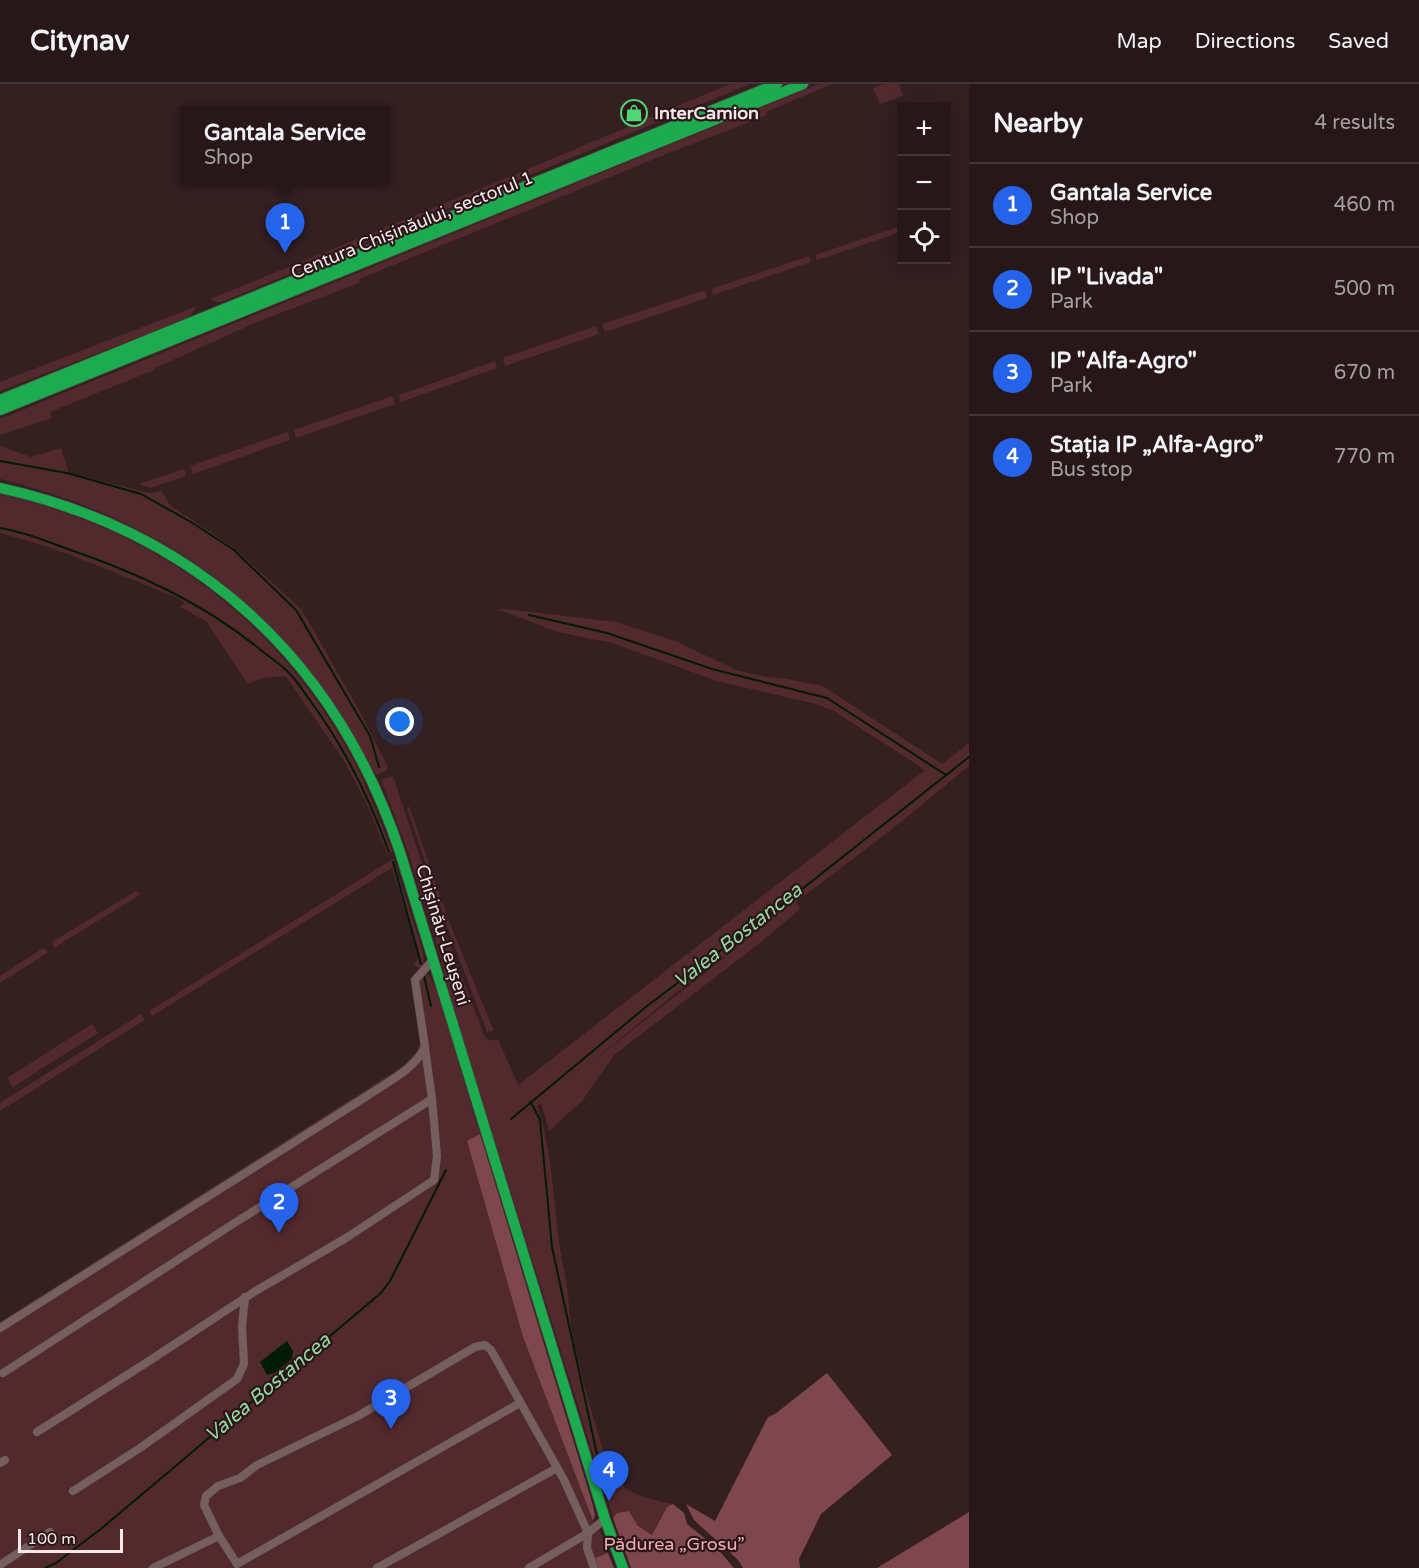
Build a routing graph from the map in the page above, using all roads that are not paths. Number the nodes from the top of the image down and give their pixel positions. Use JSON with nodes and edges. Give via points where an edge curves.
{"nodes":[{"id":1,"x":777,"y":84,"type":"edge"},
{"id":2,"x":803,"y":84,"type":"edge"},
{"id":3,"x":0,"y":400,"type":"edge"},
{"id":4,"x":0,"y":410,"type":"edge"},
{"id":5,"x":0,"y":488,"type":"edge"},
{"id":6,"x":433,"y":960,"type":"junction"},
{"id":7,"x":425,"y":1047,"type":"junction"},
{"id":8,"x":432,"y":1099,"type":"junction"},
{"id":9,"x":245,"y":1297,"type":"junction"},
{"id":10,"x":0,"y":1328,"type":"edge"},
{"id":11,"x":3,"y":1373,"type":"dead end"},
{"id":12,"x":520,"y":1403,"type":"junction"},
{"id":13,"x":37,"y":1432,"type":"dead end"},
{"id":14,"x":557,"y":1468,"type":"junction"},
{"id":15,"x":73,"y":1491,"type":"dead end"},
{"id":16,"x":606,"y":1520,"type":"junction"},
{"id":17,"x":50,"y":1532,"type":"dead end"},
{"id":18,"x":588,"y":1533,"type":"junction"},
{"id":19,"x":219,"y":1536,"type":"junction"},
{"id":20,"x":0,"y":1565,"type":"edge"},
{"id":21,"x":153,"y":1568,"type":"edge"},
{"id":22,"x":377,"y":1568,"type":"edge"},
{"id":23,"x":529,"y":1568,"type":"edge"},
{"id":24,"x":594,"y":1568,"type":"edge"},
{"id":25,"x":623,"y":1568,"type":"edge"}],
"edges":[{"from":1,"to":3,"type":"highway","name":"Centura Chișinăului, sectorul 1"},
{"from":2,"to":4,"type":"highway","name":"Centura Chișinăului, sectorul 1"},
{"from":5,"to":6,"type":"highway","name":"Chișinău-Leușeni","via":[[75,509],[135,534],[218,587],[280,644],[339,722],[375,787],[400,852]]},
{"from":6,"to":7,"type":"street","via":[[415,980]]},
{"from":6,"to":16,"type":"highway","name":"Chișinău-Leușeni"},
{"from":7,"to":8,"type":"street"},
{"from":7,"to":10,"type":"street","via":[[405,1071]]},
{"from":8,"to":9,"type":"street","via":[[437,1156],[434,1180]]},
{"from":8,"to":11,"type":"street"},
{"from":9,"to":13,"type":"street"},
{"from":9,"to":15,"type":"street","via":[[244,1364],[237,1379]]},
{"from":12,"to":14,"type":"street"},
{"from":12,"to":19,"type":"street","via":[[237,1564]]},
{"from":12,"to":19,"type":"street","via":[[491,1350],[484,1345],[475,1347],[358,1416],[218,1486],[206,1496],[204,1505]]},
{"from":14,"to":18,"type":"street"},
{"from":14,"to":22,"type":"street"},
{"from":16,"to":18,"type":"street"},
{"from":16,"to":25,"type":"highway","name":"Chișinău-Leușeni"},
{"from":17,"to":20,"type":"street"},
{"from":18,"to":23,"type":"street"},
{"from":18,"to":24,"type":"street","via":[[587,1548]]},
{"from":19,"to":21,"type":"street"}]}
